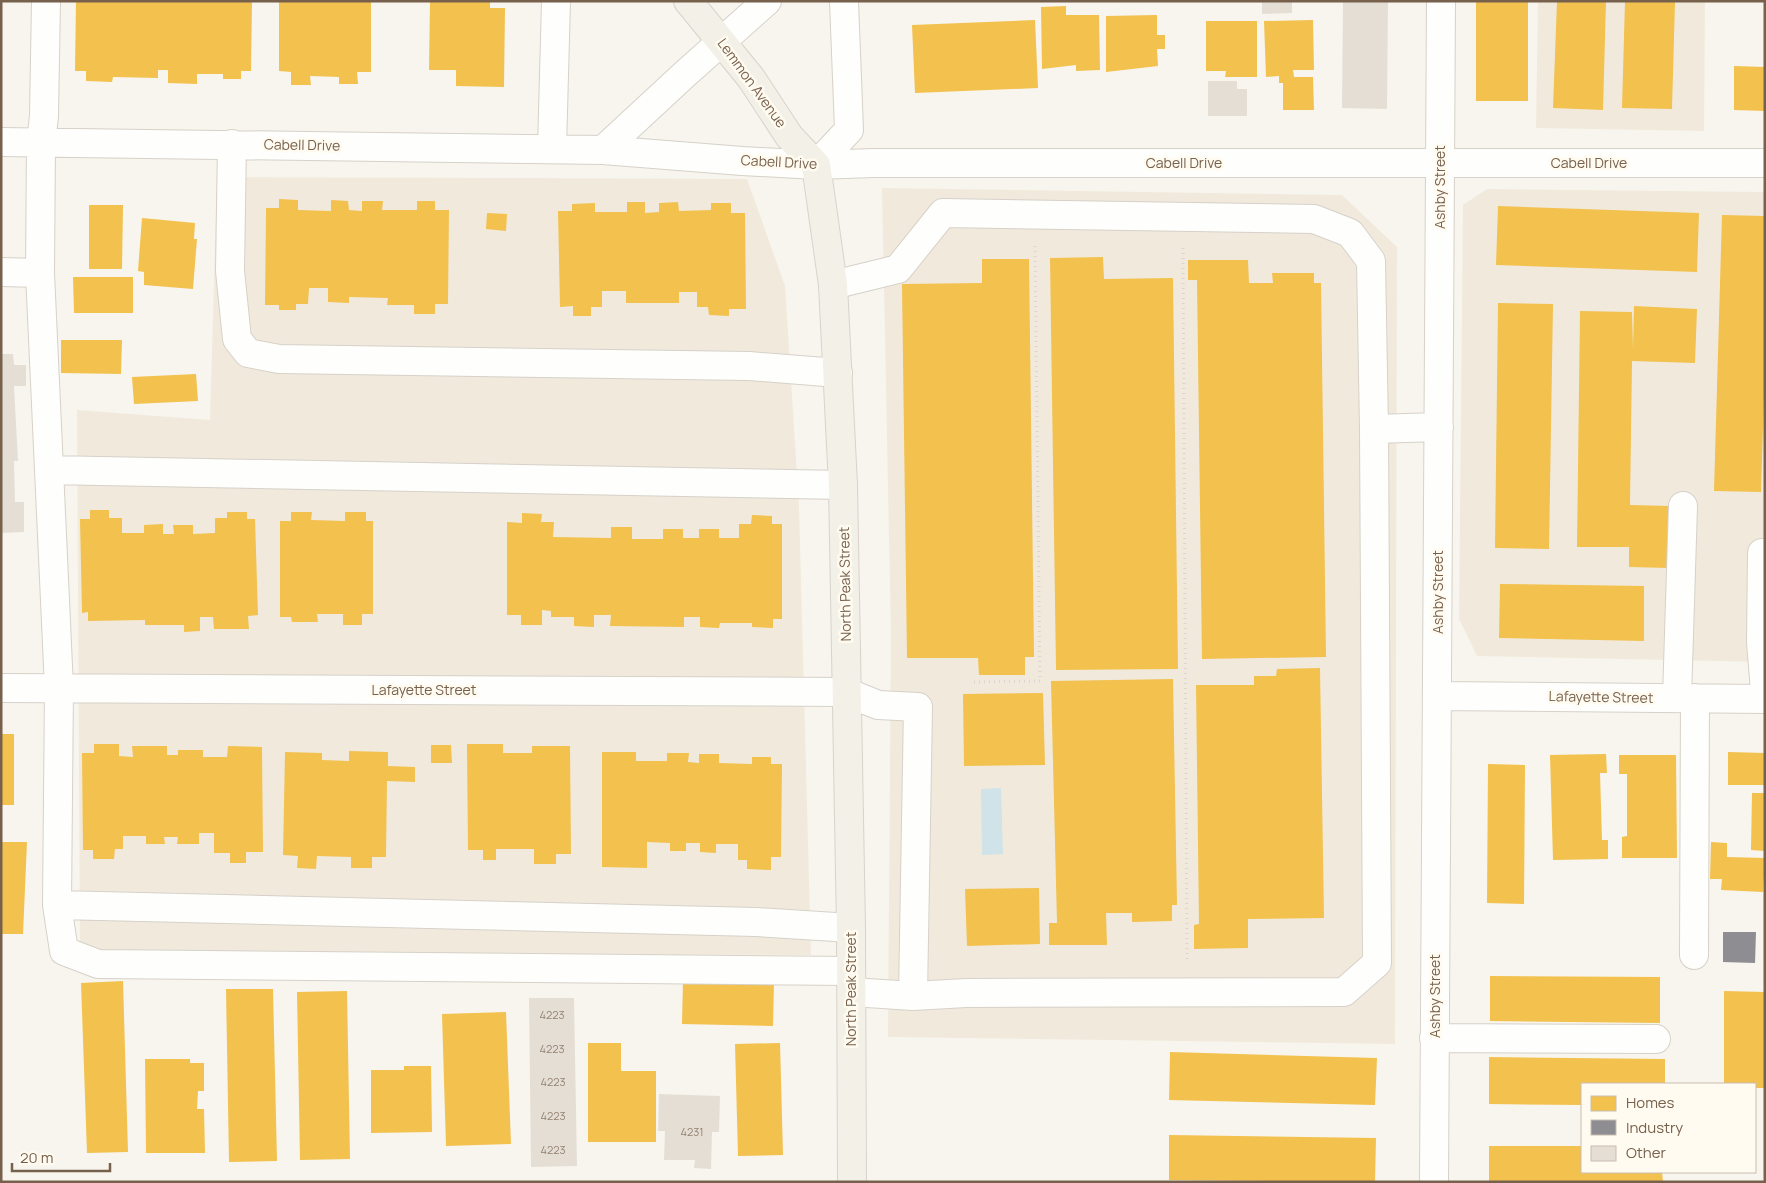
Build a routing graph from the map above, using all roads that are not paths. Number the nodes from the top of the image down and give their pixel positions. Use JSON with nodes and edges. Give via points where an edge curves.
{"nodes":[{"id":1,"x":46,"y":1,"type":"edge"},
{"id":2,"x":556,"y":1,"type":"edge"},
{"id":3,"x":688,"y":1,"type":"edge"},
{"id":4,"x":767,"y":1,"type":"edge"},
{"id":5,"x":844,"y":1,"type":"edge"},
{"id":6,"x":1441,"y":1,"type":"edge"},
{"id":7,"x":723,"y":41,"type":"junction"},
{"id":8,"x":1,"y":142,"type":"edge"},
{"id":9,"x":41,"y":143,"type":"junction"},
{"id":10,"x":232,"y":144,"type":"junction"},
{"id":11,"x":552,"y":150,"type":"junction"},
{"id":12,"x":603,"y":150,"type":"junction"},
{"id":13,"x":1765,"y":162,"type":"edge"},
{"id":14,"x":1441,"y":163,"type":"junction"},
{"id":15,"x":816,"y":164,"type":"junction"},
{"id":16,"x":1,"y":272,"type":"edge"},
{"id":17,"x":40,"y":273,"type":"junction"},
{"id":18,"x":834,"y":285,"type":"junction"},
{"id":19,"x":838,"y":374,"type":"junction"},
{"id":20,"x":1439,"y":427,"type":"junction"},
{"id":21,"x":1374,"y":428,"type":"junction"},
{"id":22,"x":49,"y":470,"type":"junction"},
{"id":23,"x":843,"y":485,"type":"junction"},
{"id":24,"x":1683,"y":506,"type":"dead end"},
{"id":25,"x":1762,"y":553,"type":"dead end"},
{"id":26,"x":1,"y":688,"type":"edge"},
{"id":27,"x":59,"y":688,"type":"junction"},
{"id":28,"x":1765,"y":691,"type":"edge"},
{"id":29,"x":846,"y":692,"type":"junction"},
{"id":30,"x":1437,"y":696,"type":"junction"},
{"id":31,"x":1686,"y":698,"type":"junction"},
{"id":32,"x":1765,"y":699,"type":"edge"},
{"id":33,"x":57,"y":905,"type":"junction"},
{"id":34,"x":851,"y":928,"type":"junction"},
{"id":35,"x":1694,"y":955,"type":"dead end"},
{"id":36,"x":852,"y":981,"type":"junction"},
{"id":37,"x":913,"y":996,"type":"junction"},
{"id":38,"x":1434,"y":1038,"type":"junction"},
{"id":39,"x":1656,"y":1039,"type":"dead end"},
{"id":40,"x":852,"y":1182,"type":"edge"},
{"id":41,"x":1434,"y":1182,"type":"edge"}],
"edges":[{"from":1,"to":9,"type":"street"},
{"from":2,"to":11,"type":"street"},
{"from":3,"to":7,"type":"main road","name":"Lemmon Avenue"},
{"from":4,"to":7,"type":"street"},
{"from":5,"to":15,"type":"street","via":[[849,130]]},
{"from":6,"to":14,"type":"street","name":"Ashby Street"},
{"from":7,"to":12,"type":"street"},
{"from":7,"to":15,"type":"main road","name":"Lemmon Avenue","via":[[789,136]]},
{"from":8,"to":9,"type":"street","name":"Cabell Drive"},
{"from":9,"to":10,"type":"street","name":"Cabell Drive"},
{"from":9,"to":17,"type":"street"},
{"from":10,"to":11,"type":"street","name":"Cabell Drive"},
{"from":10,"to":19,"type":"street","via":[[230,271],[237,339],[248,353],[279,359],[749,366]]},
{"from":11,"to":12,"type":"street","name":"Cabell Drive"},
{"from":12,"to":15,"type":"street","name":"Cabell Drive"},
{"from":13,"to":14,"type":"street","name":"Cabell Drive"},
{"from":14,"to":15,"type":"street","name":"Cabell Drive"},
{"from":14,"to":20,"type":"street","name":"Ashby Street"},
{"from":15,"to":18,"type":"main road","name":"North Peak Street"},
{"from":16,"to":17,"type":"street"},
{"from":17,"to":22,"type":"street"},
{"from":18,"to":19,"type":"main road","name":"North Peak Street"},
{"from":18,"to":21,"type":"street","via":[[898,269],[943,213],[1314,219],[1350,233],[1370,261]]},
{"from":19,"to":23,"type":"main road","name":"North Peak Street"},
{"from":20,"to":21,"type":"street"},
{"from":20,"to":30,"type":"street","name":"Ashby Street"},
{"from":21,"to":37,"type":"street","via":[[1377,963],[1344,992],[966,993]]},
{"from":22,"to":23,"type":"street"},
{"from":22,"to":27,"type":"street"},
{"from":23,"to":29,"type":"main road","name":"North Peak Street"},
{"from":24,"to":31,"type":"street"},
{"from":25,"to":28,"type":"street","via":[[1761,642]]},
{"from":26,"to":27,"type":"street","name":"Lafayette Street"},
{"from":27,"to":29,"type":"street","name":"Lafayette Street"},
{"from":27,"to":33,"type":"street"},
{"from":29,"to":34,"type":"main road","name":"North Peak Street"},
{"from":29,"to":37,"type":"street","via":[[878,705],[918,707]]},
{"from":30,"to":31,"type":"street","name":"Lafayette Street"},
{"from":30,"to":38,"type":"street","name":"Ashby Street"},
{"from":31,"to":32,"type":"street","name":"Lafayette Street"},
{"from":31,"to":35,"type":"street"},
{"from":33,"to":34,"type":"street","via":[[756,922]]},
{"from":33,"to":36,"type":"street","via":[[64,951],[98,964]]},
{"from":34,"to":36,"type":"main road","name":"North Peak Street"},
{"from":36,"to":37,"type":"street"},
{"from":36,"to":40,"type":"main road","name":"North Peak Street"},
{"from":38,"to":39,"type":"street"},
{"from":38,"to":41,"type":"street","name":"Ashby Street"}]}
